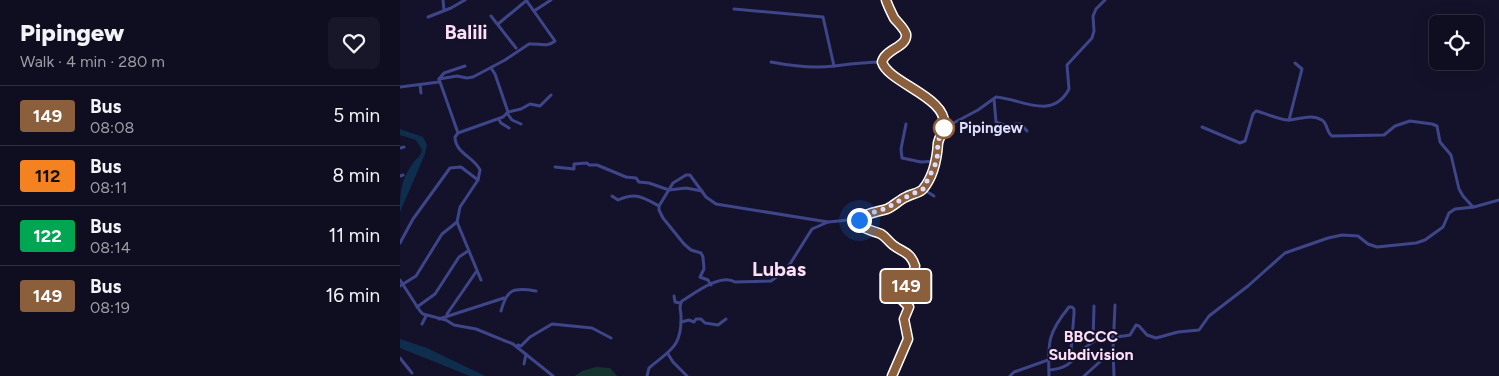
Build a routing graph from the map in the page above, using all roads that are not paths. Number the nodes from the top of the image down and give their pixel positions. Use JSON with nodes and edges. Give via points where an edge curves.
{"nodes":[{"id":1,"x":443,"y":0,"type":"edge"},
{"id":2,"x":465,"y":0,"type":"edge"},
{"id":3,"x":526,"y":0,"type":"edge"},
{"id":4,"x":551,"y":0,"type":"edge"},
{"id":5,"x":886,"y":0,"type":"edge"},
{"id":6,"x":1105,"y":0,"type":"edge"},
{"id":7,"x":734,"y":9,"type":"dead end"},
{"id":8,"x":444,"y":10,"type":"junction"},
{"id":9,"x":534,"y":11,"type":"junction"},
{"id":10,"x":491,"y":16,"type":"dead end"},
{"id":11,"x":428,"y":17,"type":"dead end"},
{"id":12,"x":498,"y":24,"type":"junction"},
{"id":13,"x":516,"y":48,"type":"dead end"},
{"id":14,"x":771,"y":62,"type":"dead end"},
{"id":15,"x":882,"y":62,"type":"junction"},
{"id":16,"x":1295,"y":63,"type":"dead end"},
{"id":17,"x":464,"y":66,"type":"dead end"},
{"id":18,"x":834,"y":66,"type":"junction"},
{"id":19,"x":491,"y":68,"type":"junction"},
{"id":20,"x":439,"y":80,"type":"junction"},
{"id":21,"x":420,"y":85,"type":"junction"},
{"id":22,"x":400,"y":87,"type":"edge"},
{"id":23,"x":421,"y":93,"type":"dead end"},
{"id":24,"x":551,"y":95,"type":"dead end"},
{"id":25,"x":994,"y":99,"type":"junction"},
{"id":26,"x":507,"y":112,"type":"junction"},
{"id":27,"x":499,"y":120,"type":"junction"},
{"id":28,"x":1289,"y":120,"type":"junction"},
{"id":29,"x":521,"y":124,"type":"dead end"},
{"id":30,"x":906,"y":124,"type":"dead end"},
{"id":31,"x":1202,"y":127,"type":"dead end"},
{"id":32,"x":509,"y":128,"type":"dead end"},
{"id":33,"x":944,"y":128,"type":"junction"},
{"id":34,"x":1027,"y":131,"type":"dead end"},
{"id":35,"x":458,"y":133,"type":"junction"},
{"id":36,"x":937,"y":161,"type":"junction"},
{"id":37,"x":555,"y":167,"type":"dead end"},
{"id":38,"x":478,"y":180,"type":"junction"},
{"id":39,"x":923,"y":189,"type":"junction"},
{"id":40,"x":669,"y":190,"type":"junction"},
{"id":41,"x":702,"y":191,"type":"junction"},
{"id":42,"x":612,"y":196,"type":"dead end"},
{"id":43,"x":934,"y":196,"type":"dead end"},
{"id":44,"x":1499,"y":200,"type":"edge"},
{"id":45,"x":659,"y":206,"type":"junction"},
{"id":46,"x":1474,"y":207,"type":"junction"},
{"id":47,"x":859,"y":220,"type":"junction"},
{"id":48,"x":456,"y":222,"type":"junction"},
{"id":49,"x":828,"y":222,"type":"junction"},
{"id":50,"x":400,"y":242,"type":"edge"},
{"id":51,"x":468,"y":251,"type":"junction"},
{"id":52,"x":477,"y":272,"type":"junction"},
{"id":53,"x":400,"y":280,"type":"edge"},
{"id":54,"x":481,"y":280,"type":"dead end"},
{"id":55,"x":711,"y":285,"type":"junction"},
{"id":56,"x":401,"y":286,"type":"edge"},
{"id":57,"x":536,"y":291,"type":"dead end"},
{"id":58,"x":674,"y":296,"type":"dead end"},
{"id":59,"x":504,"y":298,"type":"junction"},
{"id":60,"x":680,"y":304,"type":"junction"},
{"id":61,"x":1094,"y":306,"type":"dead end"},
{"id":62,"x":1115,"y":306,"type":"dead end"},
{"id":63,"x":417,"y":307,"type":"junction"},
{"id":64,"x":501,"y":312,"type":"dead end"},
{"id":65,"x":426,"y":316,"type":"junction"},
{"id":66,"x":446,"y":316,"type":"junction"},
{"id":67,"x":439,"y":319,"type":"junction"},
{"id":68,"x":726,"y":319,"type":"dead end"},
{"id":69,"x":681,"y":322,"type":"junction"},
{"id":70,"x":422,"y":324,"type":"dead end"},
{"id":71,"x":1115,"y":336,"type":"junction"},
{"id":72,"x":611,"y":338,"type":"dead end"},
{"id":73,"x":1093,"y":342,"type":"junction"},
{"id":74,"x":515,"y":345,"type":"junction"},
{"id":75,"x":1113,"y":350,"type":"junction"},
{"id":76,"x":526,"y":354,"type":"junction"},
{"id":77,"x":668,"y":354,"type":"junction"},
{"id":78,"x":400,"y":358,"type":"edge"},
{"id":79,"x":1049,"y":360,"type":"junction"},
{"id":80,"x":1070,"y":363,"type":"junction"},
{"id":81,"x":524,"y":364,"type":"dead end"},
{"id":82,"x":1048,"y":370,"type":"junction"},
{"id":83,"x":412,"y":373,"type":"dead end"},
{"id":84,"x":554,"y":376,"type":"edge"},
{"id":85,"x":647,"y":376,"type":"edge"},
{"id":86,"x":687,"y":376,"type":"edge"},
{"id":87,"x":892,"y":376,"type":"edge"},
{"id":88,"x":1010,"y":376,"type":"edge"},
{"id":89,"x":1049,"y":376,"type":"edge"},
{"id":90,"x":1084,"y":376,"type":"edge"},
{"id":91,"x":1115,"y":376,"type":"edge"}],
"edges":[{"from":1,"to":8,"type":"street"},
{"from":2,"to":8,"type":"street"},
{"from":3,"to":9,"type":"street"},
{"from":3,"to":12,"type":"street"},
{"from":4,"to":9,"type":"street"},
{"from":5,"to":15,"type":"main road","via":[[906,38],[904,43],[885,54]]},
{"from":6,"to":25,"type":"street","via":[[1093,16],[1092,38],[1067,65],[1069,89],[1062,97],[1051,106],[1042,107],[998,97]]},
{"from":7,"to":18,"type":"street","via":[[823,17]]},
{"from":8,"to":11,"type":"street"},
{"from":9,"to":19,"type":"street","via":[[554,40],[543,45],[529,44]]},
{"from":10,"to":12,"type":"street"},
{"from":12,"to":13,"type":"street"},
{"from":14,"to":18,"type":"street","via":[[803,67]]},
{"from":15,"to":18,"type":"street"},
{"from":15,"to":33,"type":"main road","via":[[889,73],[936,106]]},
{"from":16,"to":28,"type":"street","via":[[1302,68]]},
{"from":17,"to":20,"type":"street","via":[[444,73]]},
{"from":19,"to":20,"type":"street","via":[[473,77]]},
{"from":19,"to":26,"type":"street"},
{"from":20,"to":21,"type":"street"},
{"from":20,"to":35,"type":"street"},
{"from":21,"to":22,"type":"street"},
{"from":21,"to":23,"type":"street"},
{"from":24,"to":26,"type":"street","via":[[540,106],[530,104]]},
{"from":25,"to":33,"type":"street"},
{"from":25,"to":34,"type":"street","via":[[996,122],[1009,127],[1021,124]]},
{"from":26,"to":27,"type":"street"},
{"from":26,"to":29,"type":"street","via":[[512,120]]},
{"from":27,"to":32,"type":"street"},
{"from":27,"to":35,"type":"street"},
{"from":28,"to":31,"type":"street","via":[[1254,112],[1248,134],[1240,143]]},
{"from":28,"to":46,"type":"street","via":[[1303,117],[1320,119],[1332,136],[1384,135],[1395,126],[1410,121],[1437,126],[1440,142],[1451,155],[1459,189]]},
{"from":30,"to":36,"type":"street","via":[[902,158]]},
{"from":33,"to":36,"type":"main road","via":[[938,141]]},
{"from":35,"to":38,"type":"street","via":[[457,146],[479,167]]},
{"from":36,"to":39,"type":"main road"},
{"from":37,"to":40,"type":"street","via":[[574,169],[574,164],[587,163],[602,166]]},
{"from":38,"to":48,"type":"street","via":[[464,200]]},
{"from":38,"to":50,"type":"street","via":[[464,169],[450,168],[440,178]]},
{"from":39,"to":43,"type":"street"},
{"from":39,"to":47,"type":"main road"},
{"from":40,"to":41,"type":"street","via":[[686,188]]},
{"from":40,"to":41,"type":"street","via":[[676,181],[688,175]]},
{"from":40,"to":45,"type":"street"},
{"from":41,"to":49,"type":"street","via":[[710,201],[725,207]]},
{"from":42,"to":45,"type":"street","via":[[618,200],[629,195],[642,197]]},
{"from":44,"to":46,"type":"street"},
{"from":45,"to":55,"type":"street","via":[[663,218],[684,244],[701,253],[704,269],[700,277]]},
{"from":46,"to":71,"type":"street","via":[[1452,211],[1442,227],[1416,244],[1377,246],[1358,236],[1342,235],[1288,252],[1209,316],[1196,331],[1156,338],[1147,335],[1138,325],[1130,336]]},
{"from":47,"to":49,"type":"street"},
{"from":47,"to":87,"type":"main road","via":[[864,228],[907,252],[915,266],[911,282],[898,294],[909,307],[904,319],[908,339]]},
{"from":48,"to":51,"type":"street"},
{"from":48,"to":56,"type":"street","via":[[442,234],[416,276]]},
{"from":49,"to":55,"type":"street","via":[[808,233],[790,264],[771,281],[735,282],[724,279]]},
{"from":51,"to":52,"type":"street"},
{"from":51,"to":63,"type":"street","via":[[459,257],[434,294]]},
{"from":52,"to":54,"type":"street"},
{"from":52,"to":66,"type":"street"},
{"from":53,"to":56,"type":"street"},
{"from":55,"to":60,"type":"street"},
{"from":56,"to":63,"type":"street"},
{"from":57,"to":59,"type":"street","via":[[516,289]]},
{"from":58,"to":60,"type":"street","via":[[675,302]]},
{"from":59,"to":64,"type":"street"},
{"from":59,"to":66,"type":"street"},
{"from":60,"to":69,"type":"street"},
{"from":61,"to":73,"type":"street"},
{"from":62,"to":71,"type":"street"},
{"from":63,"to":65,"type":"street"},
{"from":65,"to":67,"type":"street"},
{"from":65,"to":70,"type":"street"},
{"from":66,"to":67,"type":"street"},
{"from":67,"to":74,"type":"street","via":[[476,329]]},
{"from":68,"to":69,"type":"street","via":[[718,325],[701,319]]},
{"from":69,"to":77,"type":"street","via":[[678,342]]},
{"from":71,"to":73,"type":"street"},
{"from":71,"to":75,"type":"street"},
{"from":72,"to":74,"type":"street","via":[[592,328],[552,324],[521,346]]},
{"from":73,"to":80,"type":"street"},
{"from":74,"to":76,"type":"street"},
{"from":75,"to":90,"type":"street"},
{"from":75,"to":91,"type":"street"},
{"from":76,"to":81,"type":"street"},
{"from":76,"to":84,"type":"street"},
{"from":77,"to":85,"type":"street","via":[[649,368]]},
{"from":77,"to":86,"type":"street"},
{"from":78,"to":83,"type":"street"},
{"from":79,"to":80,"type":"street","via":[[1048,345],[1053,330],[1067,309],[1072,307]]},
{"from":79,"to":82,"type":"street"},
{"from":79,"to":88,"type":"street"},
{"from":80,"to":82,"type":"street","via":[[1060,369]]},
{"from":82,"to":89,"type":"street"}]}
